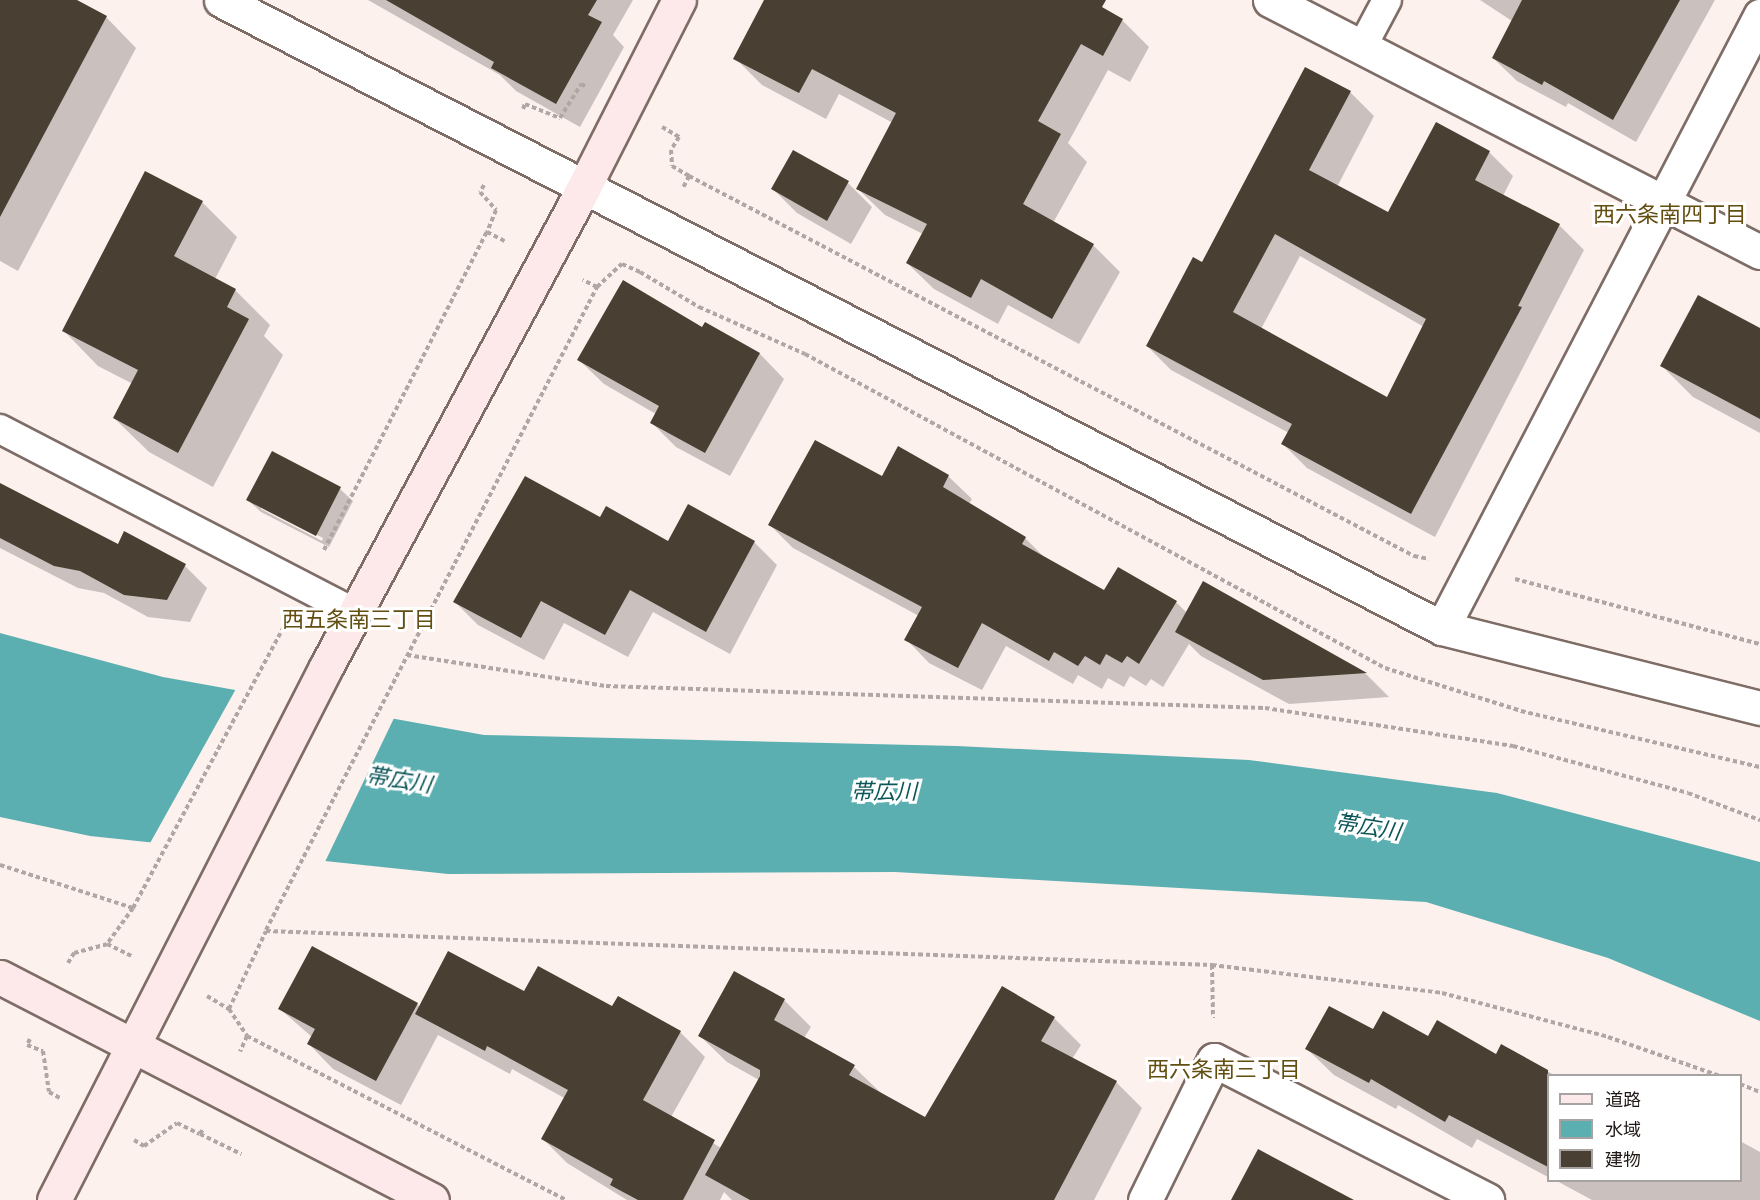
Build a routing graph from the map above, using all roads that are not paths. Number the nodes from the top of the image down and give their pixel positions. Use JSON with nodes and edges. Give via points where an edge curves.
{"nodes":[{"id":1,"x":221,"y":0,"type":"edge"},
{"id":2,"x":679,"y":0,"type":"edge"},
{"id":3,"x":1270,"y":0,"type":"edge"},
{"id":4,"x":1387,"y":0,"type":"edge"},
{"id":5,"x":1760,"y":16,"type":"edge"},
{"id":6,"x":1362,"y":47,"type":"junction"},
{"id":7,"x":583,"y":189,"type":"junction"},
{"id":8,"x":1662,"y":201,"type":"junction"},
{"id":9,"x":1760,"y":252,"type":"edge"},
{"id":10,"x":0,"y":429,"type":"edge"},
{"id":11,"x":355,"y":613,"type":"junction"},
{"id":12,"x":1442,"y":628,"type":"junction"},
{"id":13,"x":1760,"y":708,"type":"edge"},
{"id":14,"x":0,"y":977,"type":"edge"},
{"id":15,"x":134,"y":1046,"type":"junction"},
{"id":16,"x":54,"y":1200,"type":"edge"},
{"id":17,"x":432,"y":1200,"type":"edge"},
{"id":18,"x":1145,"y":1200,"type":"edge"},
{"id":19,"x":1487,"y":1200,"type":"edge"}],
"edges":[{"from":1,"to":7,"type":"street"},
{"from":2,"to":7,"type":"street"},
{"from":3,"to":6,"type":"street"},
{"from":4,"to":6,"type":"lane"},
{"from":5,"to":8,"type":"street"},
{"from":6,"to":8,"type":"street"},
{"from":7,"to":11,"type":"street"},
{"from":7,"to":12,"type":"street"},
{"from":8,"to":9,"type":"street"},
{"from":8,"to":12,"type":"street"},
{"from":10,"to":11,"type":"lane"},
{"from":11,"to":15,"type":"street"},
{"from":12,"to":13,"type":"street"},
{"from":14,"to":15,"type":"street"},
{"from":15,"to":16,"type":"street"},
{"from":15,"to":17,"type":"street"},
{"from":18,"to":19,"type":"street","via":[[1214,1060]]}]}
